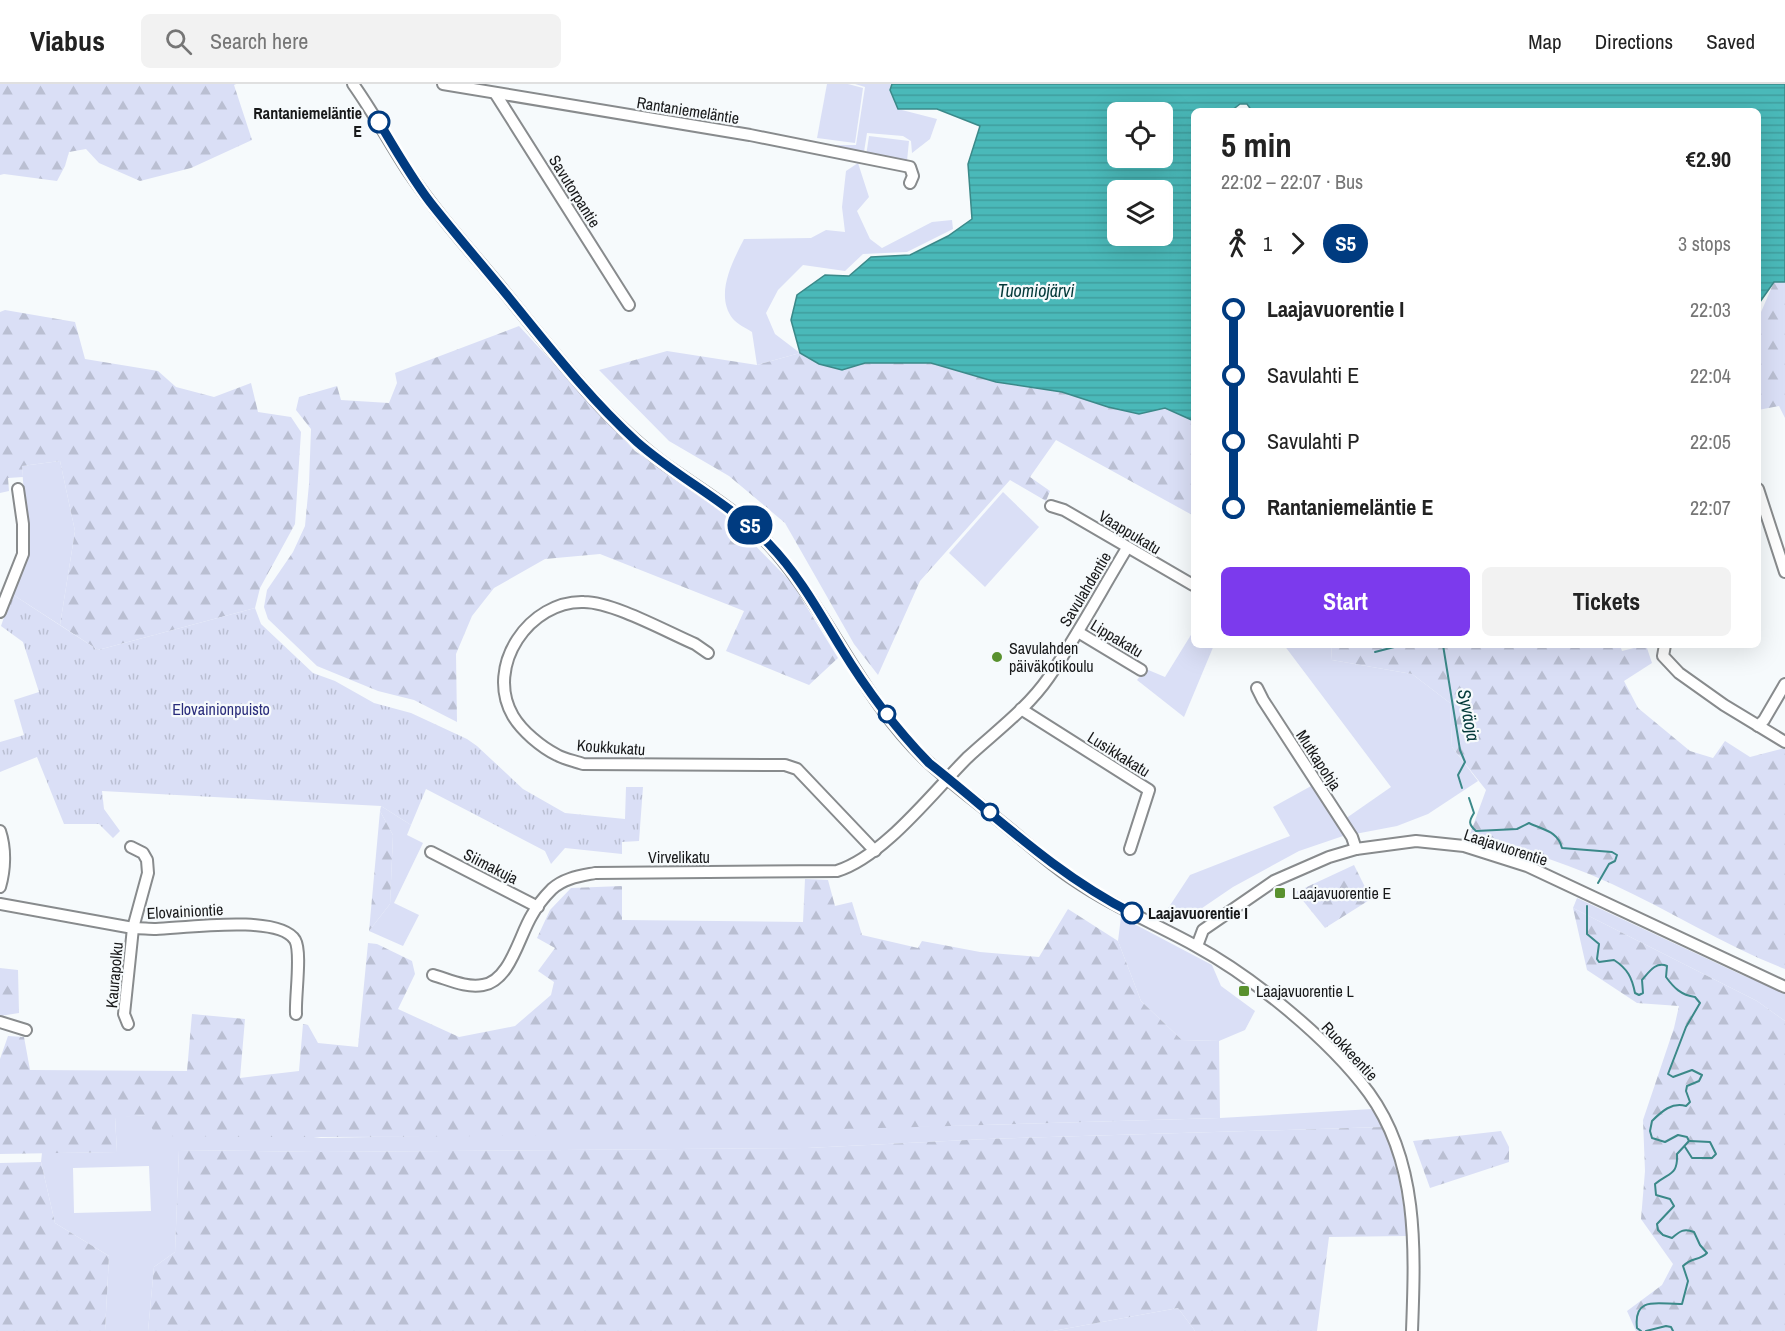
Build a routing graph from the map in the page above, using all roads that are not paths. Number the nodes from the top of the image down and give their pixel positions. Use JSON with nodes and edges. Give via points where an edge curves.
{"nodes":[{"id":1,"x":354,"y":84,"type":"edge"},
{"id":2,"x":443,"y":84,"type":"edge"},
{"id":3,"x":495,"y":93,"type":"junction"},
{"id":4,"x":910,"y":183,"type":"dead end"},
{"id":5,"x":629,"y":305,"type":"dead end"},
{"id":6,"x":18,"y":489,"type":"dead end"},
{"id":7,"x":1761,"y":498,"type":"edge"},
{"id":8,"x":1051,"y":506,"type":"dead end"},
{"id":9,"x":1127,"y":548,"type":"junction"},
{"id":10,"x":1785,"y":572,"type":"edge"},
{"id":11,"x":1191,"y":584,"type":"edge"},
{"id":12,"x":0,"y":612,"type":"edge"},
{"id":13,"x":1078,"y":632,"type":"junction"},
{"id":14,"x":1664,"y":648,"type":"edge"},
{"id":15,"x":708,"y":653,"type":"dead end"},
{"id":16,"x":1141,"y":670,"type":"dead end"},
{"id":17,"x":1785,"y":684,"type":"edge"},
{"id":18,"x":1257,"y":688,"type":"dead end"},
{"id":19,"x":1021,"y":710,"type":"junction"},
{"id":20,"x":1758,"y":726,"type":"junction"},
{"id":21,"x":1785,"y":742,"type":"edge"},
{"id":22,"x":948,"y":778,"type":"junction"},
{"id":23,"x":0,"y":831,"type":"edge"},
{"id":24,"x":131,"y":847,"type":"dead end"},
{"id":25,"x":1130,"y":849,"type":"dead end"},
{"id":26,"x":1356,"y":849,"type":"junction"},
{"id":27,"x":875,"y":851,"type":"junction"},
{"id":28,"x":430,"y":852,"type":"dead end"},
{"id":29,"x":0,"y":887,"type":"edge"},
{"id":30,"x":0,"y":904,"type":"edge"},
{"id":31,"x":538,"y":907,"type":"junction"},
{"id":32,"x":133,"y":928,"type":"junction"},
{"id":33,"x":1197,"y":946,"type":"junction"},
{"id":34,"x":434,"y":975,"type":"dead end"},
{"id":35,"x":1785,"y":987,"type":"edge"},
{"id":36,"x":296,"y":1014,"type":"dead end"},
{"id":37,"x":0,"y":1022,"type":"edge"},
{"id":38,"x":128,"y":1024,"type":"dead end"},
{"id":39,"x":26,"y":1030,"type":"dead end"},
{"id":40,"x":1412,"y":1331,"type":"edge"}],
"edges":[{"from":1,"to":22,"type":"street","name":"Ruokkeentie","via":[[430,201],[585,389],[639,443],[723,503],[770,545],[802,585],[891,720]]},
{"from":2,"to":3,"type":"street","name":"Rantaniemeläntie"},
{"from":3,"to":4,"type":"street","name":"Rantaniemeläntie","via":[[750,135],[910,167],[914,176]]},
{"from":3,"to":5,"type":"street","name":"Savutorpantie"},
{"from":6,"to":12,"type":"street","via":[[23,554]]},
{"from":7,"to":10,"type":"street"},
{"from":8,"to":9,"type":"street","name":"Vaappukatu"},
{"from":9,"to":11,"type":"street","name":"Vaappukatu"},
{"from":9,"to":13,"type":"street","name":"Savulahdentie"},
{"from":13,"to":16,"type":"street","name":"Lippakatu"},
{"from":13,"to":19,"type":"street","name":"Savulahdentie"},
{"from":14,"to":20,"type":"street","via":[[1663,656],[1679,673]]},
{"from":15,"to":27,"type":"street","name":"Koukkukatu","via":[[605,605],[573,602],[546,612],[526,627],[508,658],[506,696],[514,718],[536,741],[558,756],[583,764],[797,768]]},
{"from":17,"to":20,"type":"street"},
{"from":18,"to":26,"type":"street","name":"Mutkapohja"},
{"from":19,"to":22,"type":"street","name":"Savulahdentie"},
{"from":19,"to":25,"type":"street","name":"Lusikkakatu","via":[[1149,790]]},
{"from":20,"to":21,"type":"street"},
{"from":22,"to":27,"type":"street","name":"Virvelikatu"},
{"from":22,"to":33,"type":"street","name":"Ruokkeentie","via":[[1074,880]]},
{"from":23,"to":29,"type":"street"},
{"from":24,"to":32,"type":"street","name":"Kaurapolku","via":[[143,853],[148,873]]},
{"from":26,"to":33,"type":"street","name":"Laajavuorentie","via":[[1274,881],[1203,930]]},
{"from":26,"to":35,"type":"street","name":"Laajavuorentie","via":[[1416,841],[1464,846],[1527,867]]},
{"from":27,"to":31,"type":"street","name":"Virvelikatu","via":[[853,866],[837,871],[595,873],[569,879],[553,889]]},
{"from":28,"to":31,"type":"street","name":"Siimakuja"},
{"from":30,"to":32,"type":"street","name":"Elovainiontie"},
{"from":31,"to":34,"type":"street","name":"Virvelikatu","via":[[499,979],[468,986]]},
{"from":32,"to":36,"type":"street","name":"Elovainiontie","via":[[225,924],[281,929],[294,940],[298,954]]},
{"from":32,"to":38,"type":"street","name":"Kaurapolku","via":[[123,1014]]},
{"from":33,"to":40,"type":"street","name":"Ruokkeentie","via":[[1281,1005],[1336,1053],[1384,1116],[1395,1139],[1409,1193]]},
{"from":37,"to":39,"type":"street"}]}
